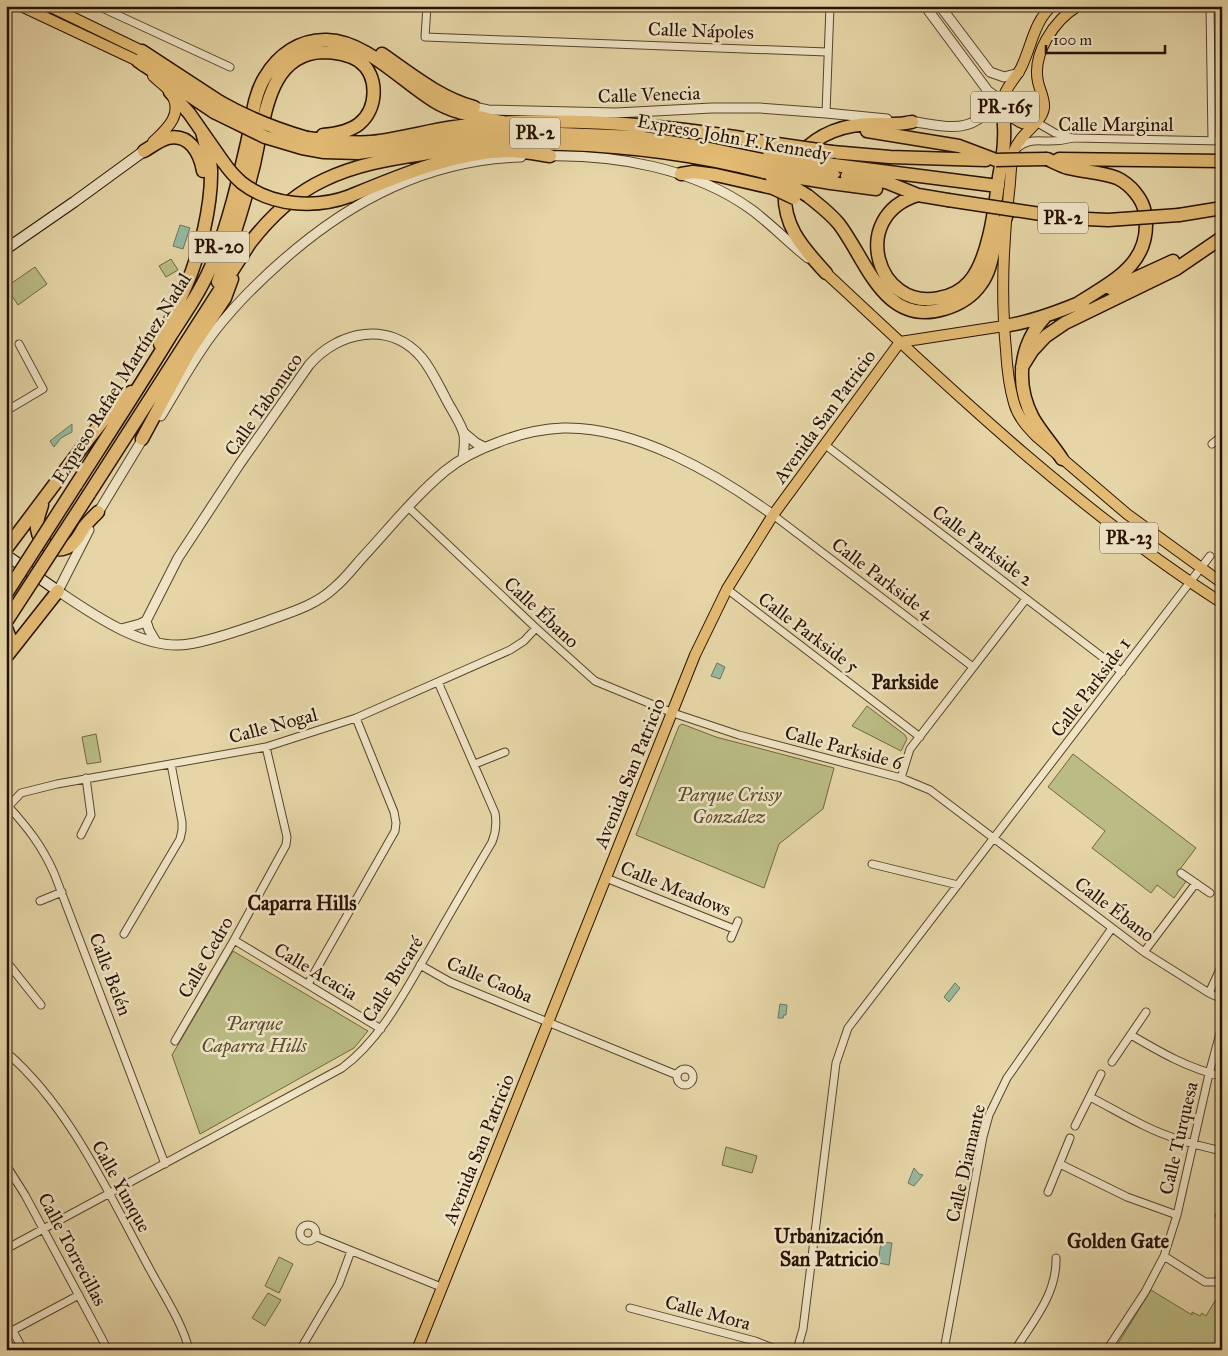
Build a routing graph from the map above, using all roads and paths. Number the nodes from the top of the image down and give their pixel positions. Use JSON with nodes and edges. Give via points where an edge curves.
{"nodes":[{"id":1,"x":21,"y":6,"type":"edge"},
{"id":2,"x":98,"y":6,"type":"edge"},
{"id":3,"x":427,"y":6,"type":"edge"},
{"id":4,"x":830,"y":6,"type":"edge"},
{"id":5,"x":925,"y":6,"type":"edge"},
{"id":6,"x":940,"y":6,"type":"edge"},
{"id":7,"x":1052,"y":6,"type":"edge"},
{"id":8,"x":1078,"y":6,"type":"edge"},
{"id":9,"x":1210,"y":6,"type":"edge"},
{"id":10,"x":57,"y":8,"type":"edge"},
{"id":11,"x":313,"y":41,"type":"junction"},
{"id":12,"x":827,"y":52,"type":"junction"},
{"id":13,"x":140,"y":56,"type":"junction"},
{"id":14,"x":230,"y":67,"type":"dead end"},
{"id":15,"x":1018,"y":73,"type":"junction"},
{"id":16,"x":170,"y":92,"type":"junction"},
{"id":17,"x":1002,"y":101,"type":"junction"},
{"id":18,"x":474,"y":107,"type":"joint"},
{"id":19,"x":826,"y":112,"type":"junction"},
{"id":20,"x":259,"y":113,"type":"junction"},
{"id":21,"x":502,"y":122,"type":"junction"},
{"id":22,"x":912,"y":122,"type":"junction"},
{"id":23,"x":1036,"y":122,"type":"junction"},
{"id":24,"x":202,"y":132,"type":"junction"},
{"id":25,"x":823,"y":135,"type":"junction"},
{"id":26,"x":1074,"y":138,"type":"junction"},
{"id":27,"x":1212,"y":140,"type":"junction"},
{"id":28,"x":1222,"y":141,"type":"edge"},
{"id":29,"x":305,"y":143,"type":"junction"},
{"id":30,"x":144,"y":151,"type":"junction"},
{"id":31,"x":1014,"y":151,"type":"junction"},
{"id":32,"x":550,"y":156,"type":"junction"},
{"id":33,"x":767,"y":157,"type":"junction"},
{"id":34,"x":1047,"y":159,"type":"junction"},
{"id":35,"x":996,"y":160,"type":"junction"},
{"id":36,"x":1222,"y":161,"type":"edge"},
{"id":37,"x":833,"y":169,"type":"junction"},
{"id":38,"x":681,"y":174,"type":"junction"},
{"id":39,"x":998,"y":186,"type":"junction"},
{"id":40,"x":918,"y":195,"type":"junction"},
{"id":41,"x":208,"y":201,"type":"junction"},
{"id":42,"x":1222,"y":208,"type":"edge"},
{"id":43,"x":1006,"y":217,"type":"junction"},
{"id":44,"x":1221,"y":239,"type":"edge"},
{"id":45,"x":7,"y":247,"type":"edge"},
{"id":46,"x":856,"y":251,"type":"junction"},
{"id":47,"x":240,"y":256,"type":"junction"},
{"id":48,"x":826,"y":273,"type":"junction"},
{"id":49,"x":211,"y":301,"type":"junction"},
{"id":50,"x":1078,"y":304,"type":"junction"},
{"id":51,"x":1045,"y":317,"type":"junction"},
{"id":52,"x":1004,"y":326,"type":"junction"},
{"id":53,"x":900,"y":342,"type":"junction"},
{"id":54,"x":18,"y":344,"type":"dead end"},
{"id":55,"x":1022,"y":367,"type":"junction"},
{"id":56,"x":147,"y":374,"type":"junction"},
{"id":57,"x":6,"y":411,"type":"edge"},
{"id":58,"x":464,"y":433,"type":"junction"},
{"id":59,"x":1222,"y":436,"type":"edge"},
{"id":60,"x":142,"y":439,"type":"junction"},
{"id":61,"x":824,"y":444,"type":"junction"},
{"id":62,"x":1212,"y":444,"type":"dead end"},
{"id":63,"x":484,"y":447,"type":"junction"},
{"id":64,"x":463,"y":458,"type":"junction"},
{"id":65,"x":1062,"y":459,"type":"junction"},
{"id":66,"x":44,"y":498,"type":"junction"},
{"id":67,"x":408,"y":507,"type":"junction"},
{"id":68,"x":98,"y":512,"type":"junction"},
{"id":69,"x":773,"y":515,"type":"junction"},
{"id":70,"x":6,"y":548,"type":"edge"},
{"id":71,"x":6,"y":555,"type":"edge"},
{"id":72,"x":1210,"y":556,"type":"dead end"},
{"id":73,"x":1201,"y":569,"type":"junction"},
{"id":74,"x":1190,"y":583,"type":"junction"},
{"id":75,"x":1222,"y":583,"type":"edge"},
{"id":76,"x":727,"y":590,"type":"junction"},
{"id":77,"x":58,"y":591,"type":"junction"},
{"id":78,"x":6,"y":594,"type":"edge"},
{"id":79,"x":1026,"y":599,"type":"junction"},
{"id":80,"x":1222,"y":603,"type":"edge"},
{"id":81,"x":146,"y":621,"type":"junction"},
{"id":82,"x":6,"y":622,"type":"edge"},
{"id":83,"x":6,"y":628,"type":"edge"},
{"id":84,"x":536,"y":628,"type":"junction"},
{"id":85,"x":121,"y":629,"type":"junction"},
{"id":86,"x":156,"y":642,"type":"junction"},
{"id":87,"x":6,"y":652,"type":"edge"},
{"id":88,"x":6,"y":657,"type":"edge"},
{"id":89,"x":973,"y":667,"type":"junction"},
{"id":90,"x":1122,"y":672,"type":"junction"},
{"id":91,"x":438,"y":682,"type":"junction"},
{"id":92,"x":672,"y":713,"type":"junction"},
{"id":93,"x":356,"y":718,"type":"junction"},
{"id":94,"x":920,"y":736,"type":"junction"},
{"id":95,"x":266,"y":747,"type":"junction"},
{"id":96,"x":505,"y":752,"type":"dead end"},
{"id":97,"x":172,"y":764,"type":"junction"},
{"id":98,"x":475,"y":764,"type":"junction"},
{"id":99,"x":86,"y":778,"type":"junction"},
{"id":100,"x":901,"y":778,"type":"junction"},
{"id":101,"x":7,"y":808,"type":"edge"},
{"id":102,"x":81,"y":835,"type":"dead end"},
{"id":103,"x":994,"y":838,"type":"junction"},
{"id":104,"x":872,"y":864,"type":"dead end"},
{"id":105,"x":1181,"y":872,"type":"dead end"},
{"id":106,"x":606,"y":878,"type":"junction"},
{"id":107,"x":1196,"y":883,"type":"junction"},
{"id":108,"x":958,"y":885,"type":"junction"},
{"id":109,"x":62,"y":892,"type":"junction"},
{"id":110,"x":1210,"y":893,"type":"dead end"},
{"id":111,"x":40,"y":901,"type":"dead end"},
{"id":112,"x":738,"y":921,"type":"dead end"},
{"id":113,"x":1112,"y":928,"type":"junction"},
{"id":114,"x":734,"y":929,"type":"junction"},
{"id":115,"x":124,"y":934,"type":"dead end"},
{"id":116,"x":731,"y":938,"type":"dead end"},
{"id":117,"x":234,"y":940,"type":"junction"},
{"id":118,"x":1144,"y":952,"type":"junction"},
{"id":119,"x":6,"y":961,"type":"edge"},
{"id":120,"x":420,"y":965,"type":"junction"},
{"id":121,"x":1222,"y":965,"type":"edge"},
{"id":122,"x":308,"y":984,"type":"junction"},
{"id":123,"x":1209,"y":993,"type":"junction"},
{"id":124,"x":1222,"y":999,"type":"edge"},
{"id":125,"x":41,"y":1005,"type":"dead end"},
{"id":126,"x":1146,"y":1012,"type":"dead end"},
{"id":127,"x":548,"y":1022,"type":"junction"},
{"id":128,"x":1222,"y":1026,"type":"edge"},
{"id":129,"x":381,"y":1029,"type":"junction"},
{"id":130,"x":1130,"y":1035,"type":"junction"},
{"id":131,"x":175,"y":1041,"type":"dead end"},
{"id":132,"x":6,"y":1052,"type":"edge"},
{"id":133,"x":1112,"y":1062,"type":"dead end"},
{"id":134,"x":1102,"y":1074,"type":"dead end"},
{"id":135,"x":1209,"y":1074,"type":"junction"},
{"id":136,"x":677,"y":1076,"type":"dead end"},
{"id":137,"x":1222,"y":1076,"type":"edge"},
{"id":138,"x":1090,"y":1097,"type":"junction"},
{"id":139,"x":1075,"y":1126,"type":"dead end"},
{"id":140,"x":1070,"y":1138,"type":"dead end"},
{"id":141,"x":1193,"y":1144,"type":"junction"},
{"id":142,"x":1222,"y":1151,"type":"edge"},
{"id":143,"x":165,"y":1164,"type":"junction"},
{"id":144,"x":1060,"y":1164,"type":"junction"},
{"id":145,"x":6,"y":1166,"type":"edge"},
{"id":146,"x":1048,"y":1192,"type":"dead end"},
{"id":147,"x":109,"y":1194,"type":"junction"},
{"id":148,"x":1177,"y":1215,"type":"junction"},
{"id":149,"x":43,"y":1230,"type":"junction"},
{"id":150,"x":314,"y":1236,"type":"dead end"},
{"id":151,"x":6,"y":1249,"type":"edge"},
{"id":152,"x":351,"y":1251,"type":"junction"},
{"id":153,"x":1164,"y":1256,"type":"junction"},
{"id":154,"x":1056,"y":1258,"type":"dead end"},
{"id":155,"x":1222,"y":1274,"type":"edge"},
{"id":156,"x":441,"y":1286,"type":"junction"},
{"id":157,"x":79,"y":1296,"type":"junction"},
{"id":158,"x":630,"y":1308,"type":"dead end"},
{"id":159,"x":9,"y":1333,"type":"edge"},
{"id":160,"x":302,"y":1349,"type":"edge"},
{"id":161,"x":23,"y":1350,"type":"edge"},
{"id":162,"x":108,"y":1350,"type":"edge"},
{"id":163,"x":189,"y":1350,"type":"edge"},
{"id":164,"x":417,"y":1350,"type":"edge"},
{"id":165,"x":778,"y":1350,"type":"edge"},
{"id":166,"x":797,"y":1350,"type":"edge"},
{"id":167,"x":944,"y":1350,"type":"edge"},
{"id":168,"x":1015,"y":1350,"type":"edge"},
{"id":169,"x":1107,"y":1350,"type":"edge"}],
"edges":[{"from":1,"to":13,"type":"main road","number":"PR-2"},
{"from":2,"to":14,"type":"street"},
{"from":3,"to":12,"type":"street","name":"Calle Nápoles","via":[[425,37]]},
{"from":4,"to":12,"type":"street"},
{"from":5,"to":17,"type":"street","via":[[988,91]]},
{"from":6,"to":15,"type":"street","via":[[990,72],[1004,77]]},
{"from":7,"to":15,"type":"main road","number":"PR-165","via":[[1038,23]]},
{"from":8,"to":23,"type":"main road","number":"PR-165","via":[[1056,25],[1043,48],[1036,69],[1044,107]]},
{"from":9,"to":27,"type":"street"},
{"from":10,"to":13,"type":"main road","number":"PR-2"},
{"from":11,"to":18,"type":"highway","via":[[328,35],[352,37],[446,96]]},
{"from":11,"to":20,"type":"highway","via":[[294,48],[272,66],[261,84]]},
{"from":11,"to":21,"type":"highway","via":[[328,40],[352,45],[435,102],[465,115]]},
{"from":12,"to":19,"type":"street"},
{"from":13,"to":16,"type":"main road"},
{"from":13,"to":29,"type":"highway","name":"Expreso John F. Kennedy","number":"PR-2","bridge":true,"via":[[217,107],[238,112]]},
{"from":15,"to":17,"type":"main road","number":"PR-165"},
{"from":16,"to":24,"type":"highway"},
{"from":16,"to":30,"type":"main road","via":[[176,104],[173,122]]},
{"from":17,"to":22,"type":"street","via":[[969,124],[952,126]]},
{"from":17,"to":23,"type":"main road","number":"PR-165","via":[[1013,118],[1026,125]]},
{"from":17,"to":39,"type":"highway","via":[[1004,141]]},
{"from":18,"to":19,"type":"street","name":"Calle Venecia","via":[[616,113],[712,108]]},
{"from":19,"to":22,"type":"street"},
{"from":20,"to":29,"type":"highway","via":[[282,73],[299,59],[310,54],[331,52],[360,61],[373,83],[373,99],[368,114],[360,124],[347,131]]},
{"from":20,"to":49,"type":"highway","number":"PR-20","via":[[256,157],[238,225]]},
{"from":20,"to":56,"type":"highway","name":"Expreso Rafael Martínez Nadal","number":"PR-20","via":[[214,260],[204,283]]},
{"from":21,"to":29,"type":"highway","name":"Expreso John F. Kennedy","number":"PR-2","via":[[372,142]]},
{"from":21,"to":33,"type":"highway","name":"Expreso John F. Kennedy","number":"PR-2","via":[[668,127],[750,139]]},
{"from":22,"to":25,"type":"highway","via":[[848,125]]},
{"from":23,"to":26,"type":"street"},
{"from":23,"to":31,"type":"main road","number":"PR-23"},
{"from":24,"to":32,"type":"highway","bridge":true,"via":[[235,177],[251,189],[283,201],[315,204],[329,203],[455,158],[509,151]]},
{"from":24,"to":41,"type":"highway","via":[[211,166]]},
{"from":25,"to":35,"type":"highway","via":[[850,130],[892,134],[959,146]]},
{"from":25,"to":48,"type":"highway","via":[[809,145],[793,164],[784,195],[789,224]]},
{"from":26,"to":27,"type":"street","name":"Calle Marginal"},
{"from":26,"to":31,"type":"street","name":"Calle Marginal","via":[[1033,140]]},
{"from":27,"to":28,"type":"street","name":"Calle Marginal"},
{"from":29,"to":33,"type":"highway","name":"Expreso John F. Kennedy","number":"PR-2","via":[[324,152],[358,153],[493,133],[535,133],[637,137]]},
{"from":30,"to":41,"type":"highway","via":[[166,138],[180,138],[188,142],[195,148],[202,164]]},
{"from":30,"to":45,"type":"main road"},
{"from":31,"to":43,"type":"main road","number":"PR-23"},
{"from":32,"to":38,"type":"street","via":[[614,160]]},
{"from":32,"to":60,"type":"street","via":[[510,157],[441,169],[377,193],[320,229],[254,286],[228,314],[158,422]]},
{"from":33,"to":37,"type":"highway","bridge":true},
{"from":33,"to":37,"type":"highway","name":"Expreso John F. Kennedy","number":"PR-2","bridge":true},
{"from":33,"to":46,"type":"highway","bridge":true,"via":[[773,180],[795,188],[829,213]]},
{"from":33,"to":47,"type":"highway","via":[[501,143],[408,156],[356,167],[304,191],[264,225]]},
{"from":34,"to":35,"type":"highway","name":"Expreso John F. Kennedy","number":"PR-2","bridge":true},
{"from":34,"to":36,"type":"highway","name":"Expreso John F. Kennedy","number":"PR-2"},
{"from":34,"to":50,"type":"highway","via":[[1117,178],[1134,191],[1144,208],[1146,235],[1138,255],[1122,276]]},
{"from":35,"to":37,"type":"highway","name":"Expreso John F. Kennedy","number":"PR-2","via":[[890,157]]},
{"from":37,"to":39,"type":"highway"},
{"from":37,"to":40,"type":"highway"},
{"from":38,"to":46,"type":"highway","bridge":true,"via":[[692,172],[773,188],[794,198],[833,225]]},
{"from":38,"to":48,"type":"street","via":[[719,189],[753,211]]},
{"from":39,"to":40,"type":"highway","via":[[992,224],[977,271],[959,290],[934,299],[909,295],[897,288],[881,267],[878,254],[877,241],[886,216],[895,206]]},
{"from":40,"to":42,"type":"highway","number":"PR-2","bridge":true,"via":[[1067,218],[1108,220],[1179,216]]},
{"from":41,"to":56,"type":"highway","via":[[198,252],[186,287],[166,325]]},
{"from":43,"to":46,"type":"highway","via":[[999,230],[992,262],[980,286],[959,304],[940,311],[912,311],[893,302],[881,292]]},
{"from":43,"to":52,"type":"main road","number":"PR-23"},
{"from":44,"to":50,"type":"highway"},
{"from":44,"to":55,"type":"highway","via":[[1176,269],[1065,323],[1032,350]]},
{"from":47,"to":49,"type":"highway"},
{"from":47,"to":60,"type":"highway","via":[[224,298],[189,352]]},
{"from":48,"to":53,"type":"main road"},
{"from":49,"to":82,"type":"highway","name":"Expreso Rafael Martínez Nadal","number":"PR-20","bridge":true},
{"from":50,"to":51,"type":"highway"},
{"from":51,"to":52,"type":"highway"},
{"from":51,"to":55,"type":"highway","via":[[1030,336]]},
{"from":52,"to":53,"type":"main road","name":"Avenida San Patricio"},
{"from":52,"to":65,"type":"main road","number":"PR-23","via":[[1017,412],[1037,437]]},
{"from":53,"to":61,"type":"main road","name":"Avenida San Patricio"},
{"from":53,"to":74,"type":"main road","number":"PR-23","via":[[1061,484]]},
{"from":54,"to":57,"type":"street","via":[[43,389]]},
{"from":55,"to":65,"type":"highway","via":[[1026,399],[1033,418]]},
{"from":56,"to":66,"type":"highway","via":[[113,408]]},
{"from":56,"to":78,"type":"highway","name":"Expreso Rafael Martínez Nadal","number":"PR-20","bridge":true},
{"from":58,"to":63,"type":"street","name":"Calle Tabonuco"},
{"from":58,"to":64,"type":"street"},
{"from":58,"to":81,"type":"street","name":"Calle Tabonuco","via":[[430,370],[408,345],[384,336],[358,334],[332,344],[309,365],[239,465],[178,558]]},
{"from":59,"to":62,"type":"street"},
{"from":60,"to":68,"type":"street"},
{"from":61,"to":69,"type":"main road","name":"Avenida San Patricio"},
{"from":61,"to":79,"type":"street","name":"Calle Parkside 2"},
{"from":63,"to":64,"type":"street"},
{"from":63,"to":69,"type":"street","via":[[524,434],[563,428],[614,434],[644,443],[694,466],[731,485]]},
{"from":64,"to":67,"type":"street"},
{"from":65,"to":73,"type":"main road","number":"PR-23","via":[[1127,514]]},
{"from":66,"to":68,"type":"highway","via":[[37,530],[44,543],[54,548],[70,546]]},
{"from":66,"to":70,"type":"highway"},
{"from":67,"to":84,"type":"street","name":"Calle Ébano"},
{"from":67,"to":86,"type":"street","via":[[333,590],[305,607],[189,644]]},
{"from":68,"to":77,"type":"street"},
{"from":69,"to":76,"type":"main road","name":"Avenida San Patricio"},
{"from":69,"to":89,"type":"street","name":"Calle Parkside 4"},
{"from":71,"to":77,"type":"main road"},
{"from":72,"to":73,"type":"street","name":"Calle Parkside 1"},
{"from":73,"to":74,"type":"street","name":"Calle Parkside 1"},
{"from":73,"to":75,"type":"main road","number":"PR-23"},
{"from":74,"to":80,"type":"main road","number":"PR-23"},
{"from":74,"to":90,"type":"street","name":"Calle Parkside 1"},
{"from":76,"to":92,"type":"main road","name":"Avenida San Patricio","via":[[695,655]]},
{"from":76,"to":94,"type":"street","name":"Calle Parkside 5"},
{"from":77,"to":85,"type":"street"},
{"from":77,"to":88,"type":"highway"},
{"from":79,"to":89,"type":"street"},
{"from":79,"to":90,"type":"street","name":"Calle Parkside 2"},
{"from":81,"to":85,"type":"street"},
{"from":81,"to":86,"type":"street"},
{"from":83,"to":87,"type":"highway","via":[[10,638]]},
{"from":84,"to":91,"type":"street","name":"Calle Nogal","via":[[510,650]]},
{"from":84,"to":92,"type":"street","name":"Calle Ébano","via":[[590,678]]},
{"from":85,"to":86,"type":"street"},
{"from":89,"to":94,"type":"street"},
{"from":90,"to":103,"type":"street","name":"Calle Parkside 1"},
{"from":91,"to":93,"type":"street","name":"Calle Nogal"},
{"from":91,"to":98,"type":"street","name":"Calle Bucaré"},
{"from":92,"to":100,"type":"street","name":"Calle Parkside 6","via":[[738,735]]},
{"from":92,"to":106,"type":"main road","name":"Avenida San Patricio"},
{"from":93,"to":95,"type":"street","name":"Calle Nogal"},
{"from":93,"to":122,"type":"street","via":[[394,812],[396,831]]},
{"from":94,"to":100,"type":"street","via":[[910,749]]},
{"from":95,"to":97,"type":"street","name":"Calle Nogal"},
{"from":95,"to":117,"type":"street","name":"Calle Cedro","via":[[286,846]]},
{"from":96,"to":98,"type":"street"},
{"from":97,"to":99,"type":"street","name":"Calle Nogal"},
{"from":97,"to":115,"type":"street","via":[[182,822],[180,839]]},
{"from":98,"to":120,"type":"street","name":"Calle Bucaré","via":[[495,813],[495,833]]},
{"from":99,"to":101,"type":"street","name":"Calle Nogal","via":[[21,793]]},
{"from":99,"to":102,"type":"street","via":[[91,815]]},
{"from":100,"to":103,"type":"street","name":"Calle Parkside 6","via":[[930,790]]},
{"from":101,"to":109,"type":"street","name":"Calle Belén","via":[[30,830]]},
{"from":103,"to":108,"type":"street","name":"Calle Parkside 1"},
{"from":103,"to":113,"type":"street","name":"Calle Ébano"},
{"from":104,"to":108,"type":"street"},
{"from":105,"to":107,"type":"street"},
{"from":106,"to":114,"type":"street","name":"Calle Meadows"},
{"from":106,"to":127,"type":"main road","name":"Avenida San Patricio"},
{"from":107,"to":110,"type":"street"},
{"from":107,"to":118,"type":"street"},
{"from":108,"to":166,"type":"street","name":"Calle Parkside 1","via":[[848,1028],[841,1046],[836,1064],[803,1330]]},
{"from":109,"to":111,"type":"street"},
{"from":109,"to":143,"type":"street","name":"Calle Belén"},
{"from":112,"to":114,"type":"street"},
{"from":113,"to":118,"type":"street","name":"Calle Ébano"},
{"from":113,"to":167,"type":"street","name":"Calle Diamante","via":[[1007,1078],[989,1116]]},
{"from":114,"to":116,"type":"street"},
{"from":117,"to":122,"type":"street","name":"Calle Acacia"},
{"from":117,"to":131,"type":"street","name":"Calle Cedro"},
{"from":118,"to":123,"type":"street","name":"Calle Ébano"},
{"from":119,"to":125,"type":"street"},
{"from":120,"to":127,"type":"street","name":"Calle Caoba","via":[[450,982]]},
{"from":120,"to":129,"type":"street","name":"Calle Bucaré"},
{"from":121,"to":123,"type":"street"},
{"from":122,"to":129,"type":"street","name":"Calle Acacia"},
{"from":123,"to":124,"type":"street","name":"Calle Ébano"},
{"from":126,"to":130,"type":"street"},
{"from":127,"to":136,"type":"street","name":"Calle Caoba"},
{"from":127,"to":156,"type":"main road","name":"Avenida San Patricio"},
{"from":128,"to":135,"type":"street","name":"Calle Turquesa"},
{"from":129,"to":143,"type":"street","name":"Calle Bucaré","via":[[364,1050],[342,1068]]},
{"from":130,"to":133,"type":"street"},
{"from":130,"to":135,"type":"street"},
{"from":132,"to":147,"type":"street","name":"Calle Yunque","via":[[51,1099]]},
{"from":134,"to":138,"type":"street"},
{"from":135,"to":137,"type":"street"},
{"from":135,"to":141,"type":"street","name":"Calle Turquesa"},
{"from":138,"to":139,"type":"street"},
{"from":138,"to":141,"type":"street","via":[[1144,1126]]},
{"from":140,"to":144,"type":"street"},
{"from":141,"to":142,"type":"street"},
{"from":141,"to":148,"type":"street","name":"Calle Turquesa"},
{"from":143,"to":147,"type":"street","name":"Calle Bucaré"},
{"from":144,"to":146,"type":"street"},
{"from":144,"to":148,"type":"street","via":[[1127,1197]]},
{"from":145,"to":149,"type":"street","name":"Calle Torrecillas"},
{"from":147,"to":149,"type":"street","name":"Calle Bucaré"},
{"from":147,"to":163,"type":"street","name":"Calle Yunque","via":[[178,1322]]},
{"from":148,"to":153,"type":"street","name":"Calle Turquesa"},
{"from":149,"to":151,"type":"street","name":"Calle Bucaré"},
{"from":149,"to":157,"type":"street","name":"Calle Torrecillas"},
{"from":150,"to":152,"type":"street"},
{"from":152,"to":156,"type":"street"},
{"from":152,"to":160,"type":"street","via":[[339,1284]]},
{"from":153,"to":155,"type":"street","via":[[1206,1282],[1217,1282]]},
{"from":153,"to":169,"type":"street","name":"Calle Turquesa"},
{"from":154,"to":168,"type":"street","via":[[1054,1281],[1048,1298]]},
{"from":156,"to":164,"type":"main road","name":"Avenida San Patricio"},
{"from":157,"to":159,"type":"street"},
{"from":157,"to":162,"type":"street","name":"Calle Torrecillas"},
{"from":158,"to":165,"type":"street","name":"Calle Mora"},
{"from":159,"to":161,"type":"street"}]}
